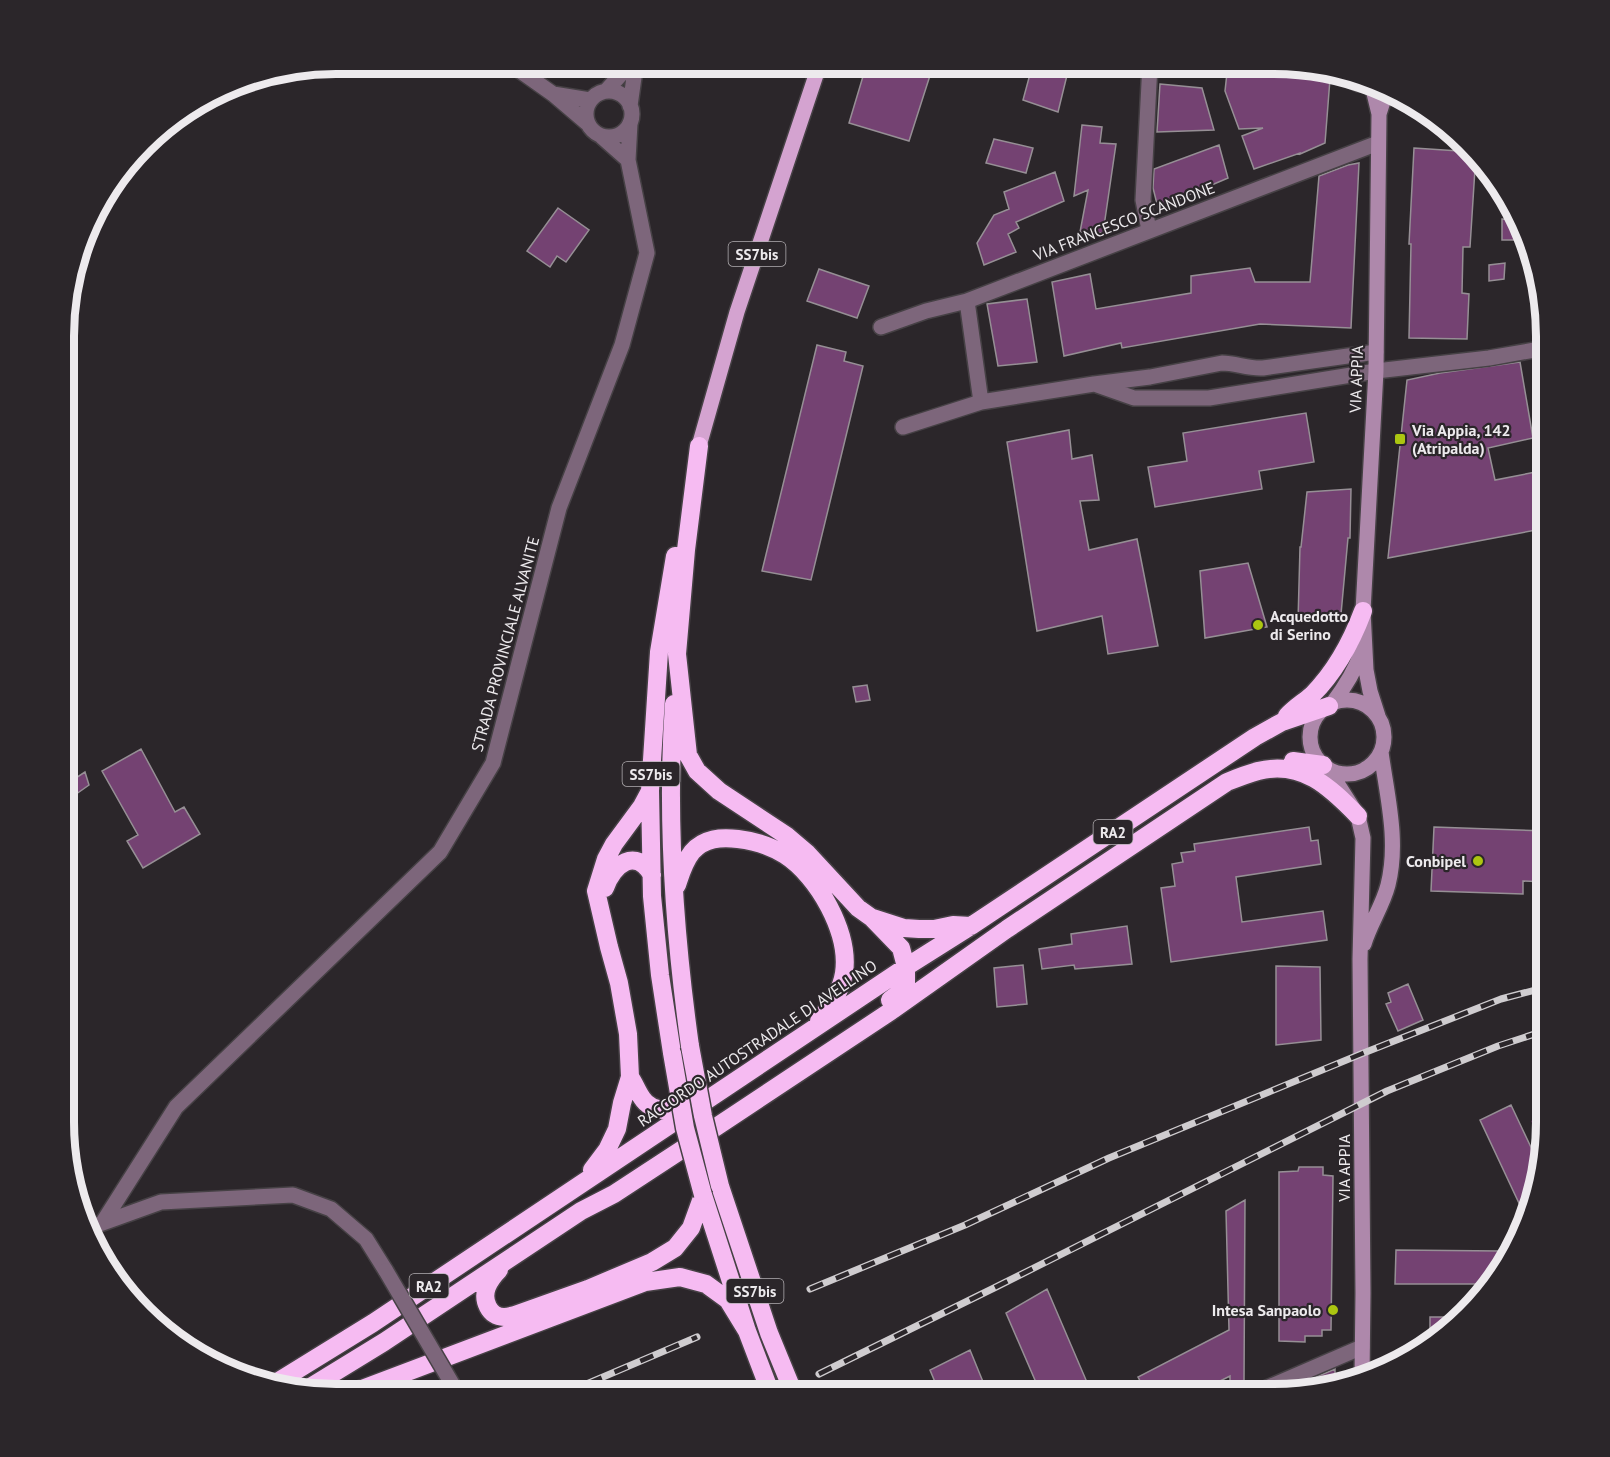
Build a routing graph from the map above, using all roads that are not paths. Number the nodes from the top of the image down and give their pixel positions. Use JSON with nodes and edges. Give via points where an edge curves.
{"nodes":[{"id":1,"x":525,"y":74,"type":"edge"},
{"id":2,"x":621,"y":74,"type":"edge"},
{"id":3,"x":634,"y":74,"type":"edge"},
{"id":4,"x":816,"y":74,"type":"edge"},
{"id":5,"x":1149,"y":74,"type":"edge"},
{"id":6,"x":606,"y":91,"type":"junction"},
{"id":7,"x":1372,"y":92,"type":"edge"},
{"id":8,"x":553,"y":94,"type":"junction"},
{"id":9,"x":1384,"y":98,"type":"edge"},
{"id":10,"x":590,"y":100,"type":"junction"},
{"id":11,"x":630,"y":106,"type":"junction"},
{"id":12,"x":1379,"y":114,"type":"junction"},
{"id":13,"x":587,"y":123,"type":"junction"},
{"id":14,"x":630,"y":123,"type":"junction"},
{"id":15,"x":602,"y":137,"type":"junction"},
{"id":16,"x":1378,"y":143,"type":"junction"},
{"id":17,"x":628,"y":160,"type":"junction"},
{"id":18,"x":1149,"y":230,"type":"junction"},
{"id":19,"x":967,"y":301,"type":"junction"},
{"id":20,"x":881,"y":327,"type":"dead end"},
{"id":21,"x":1536,"y":350,"type":"edge"},
{"id":22,"x":1376,"y":352,"type":"junction"},
{"id":23,"x":1253,"y":368,"type":"junction"},
{"id":24,"x":1376,"y":371,"type":"junction"},
{"id":25,"x":1094,"y":384,"type":"junction"},
{"id":26,"x":1259,"y":390,"type":"junction"},
{"id":27,"x":981,"y":402,"type":"junction"},
{"id":28,"x":903,"y":427,"type":"dead end"},
{"id":29,"x":699,"y":446,"type":"joint"},
{"id":30,"x":1363,"y":611,"type":"junction"},
{"id":31,"x":1364,"y":645,"type":"junction"},
{"id":32,"x":668,"y":653,"type":"junction"},
{"id":33,"x":1330,"y":705,"type":"junction"},
{"id":34,"x":1377,"y":716,"type":"junction"},
{"id":35,"x":1282,"y":722,"type":"junction"},
{"id":36,"x":1381,"y":752,"type":"junction"},
{"id":37,"x":1325,"y":767,"type":"junction"},
{"id":38,"x":1227,"y":782,"type":"junction"},
{"id":39,"x":650,"y":790,"type":"junction"},
{"id":40,"x":1358,"y":816,"type":"junction"},
{"id":41,"x":652,"y":875,"type":"junction"},
{"id":42,"x":673,"y":895,"type":"junction"},
{"id":43,"x":601,"y":910,"type":"junction"},
{"id":44,"x":872,"y":918,"type":"junction"},
{"id":45,"x":971,"y":926,"type":"junction"},
{"id":46,"x":1360,"y":959,"type":"junction"},
{"id":47,"x":906,"y":967,"type":"junction"},
{"id":48,"x":810,"y":1032,"type":"junction"},
{"id":49,"x":630,"y":1077,"type":"junction"},
{"id":50,"x":752,"y":1103,"type":"junction"},
{"id":51,"x":692,"y":1109,"type":"junction"},
{"id":52,"x":577,"y":1187,"type":"junction"},
{"id":53,"x":712,"y":1191,"type":"junction"},
{"id":54,"x":103,"y":1222,"type":"junction"},
{"id":55,"x":95,"y":1225,"type":"edge"},
{"id":56,"x":506,"y":1261,"type":"junction"},
{"id":57,"x":747,"y":1331,"type":"junction"},
{"id":58,"x":1362,"y":1347,"type":"junction"},
{"id":59,"x":1362,"y":1369,"type":"edge"},
{"id":60,"x":284,"y":1378,"type":"edge"},
{"id":61,"x":317,"y":1383,"type":"edge"},
{"id":62,"x":375,"y":1384,"type":"edge"},
{"id":63,"x":452,"y":1384,"type":"edge"},
{"id":64,"x":767,"y":1384,"type":"edge"},
{"id":65,"x":790,"y":1384,"type":"edge"},
{"id":66,"x":1278,"y":1384,"type":"edge"}],
"edges":[{"from":1,"to":8,"type":"street"},
{"from":2,"to":6,"type":"street"},
{"from":3,"to":11,"type":"street"},
{"from":4,"to":29,"type":"main road","number":"SS7bis","via":[[737,312]]},
{"from":5,"to":18,"type":"street","via":[[1143,200]]},
{"from":6,"to":10,"type":"street"},
{"from":6,"to":11,"type":"street","via":[[621,95]]},
{"from":7,"to":12,"type":"street","name":"VIA APPIA"},
{"from":8,"to":10,"type":"street"},
{"from":8,"to":13,"type":"street"},
{"from":9,"to":12,"type":"street","name":"VIA APPIA"},
{"from":10,"to":13,"type":"street","via":[[585,115]]},
{"from":11,"to":14,"type":"street"},
{"from":12,"to":16,"type":"street","name":"VIA APPIA"},
{"from":13,"to":15,"type":"street"},
{"from":14,"to":15,"type":"street","via":[[616,136]]},
{"from":14,"to":17,"type":"street","name":"STRADA PROVINCIALE ALVANITE"},
{"from":15,"to":17,"type":"street"},
{"from":16,"to":18,"type":"street","name":"VIA FRANCESCO SCANDONE"},
{"from":16,"to":22,"type":"street","name":"VIA APPIA"},
{"from":17,"to":54,"type":"street","name":"STRADA PROVINCIALE ALVANITE","via":[[647,253],[622,345],[559,508],[493,763],[440,852],[176,1107]]},
{"from":18,"to":19,"type":"street","name":"VIA FRANCESCO SCANDONE"},
{"from":19,"to":20,"type":"street","name":"VIA FRANCESCO SCANDONE"},
{"from":19,"to":27,"type":"street"},
{"from":21,"to":24,"type":"street"},
{"from":22,"to":23,"type":"street"},
{"from":22,"to":24,"type":"street","name":"VIA APPIA"},
{"from":23,"to":25,"type":"street","via":[[1221,363]]},
{"from":23,"to":26,"type":"street"},
{"from":24,"to":26,"type":"street"},
{"from":24,"to":30,"type":"street","name":"VIA APPIA"},
{"from":25,"to":26,"type":"street","via":[[1134,398],[1209,398]]},
{"from":25,"to":27,"type":"street"},
{"from":27,"to":28,"type":"street"},
{"from":29,"to":32,"type":"highway","number":"SS7bis","via":[[677,547]]},
{"from":30,"to":31,"type":"street","name":"VIA APPIA"},
{"from":30,"to":35,"type":"highway","via":[[1336,667]]},
{"from":31,"to":33,"type":"street","name":"VIA APPIA","via":[[1356,668]]},
{"from":31,"to":34,"type":"street","name":"VIA APPIA"},
{"from":32,"to":39,"type":"highway","number":"SS7bis"},
{"from":32,"to":42,"type":"highway","number":"SS7bis"},
{"from":32,"to":44,"type":"highway","via":[[688,755],[697,771],[718,791],[787,836]]},
{"from":33,"to":34,"type":"street","via":[[1351,700],[1370,708]]},
{"from":33,"to":35,"type":"highway"},
{"from":33,"to":37,"type":"street","name":"VIA APPIA","via":[[1319,713],[1311,735],[1315,755]]},
{"from":34,"to":36,"type":"street","name":"VIA APPIA","via":[[1384,731]]},
{"from":35,"to":45,"type":"highway","name":"RACCORDO AUTOSTRADALE DI AVELLINO","number":"RA2"},
{"from":36,"to":37,"type":"street","via":[[1374,763],[1352,774]]},
{"from":36,"to":46,"type":"street","name":"VIA APPIA","via":[[1394,843],[1392,866]]},
{"from":37,"to":38,"type":"highway","via":[[1265,759],[1234,772]]},
{"from":37,"to":40,"type":"street","name":"VIA APPIA"},
{"from":38,"to":40,"type":"highway","via":[[1260,771],[1295,771],[1309,775],[1334,792]]},
{"from":38,"to":50,"type":"highway","number":"RA2"},
{"from":39,"to":41,"type":"highway","number":"SS7bis"},
{"from":39,"to":43,"type":"highway","via":[[606,859],[596,891]]},
{"from":40,"to":46,"type":"street","name":"VIA APPIA","via":[[1363,838]]},
{"from":41,"to":43,"type":"highway","via":[[633,861],[615,868],[604,891]]},
{"from":41,"to":53,"type":"highway","number":"SS7bis","bridge":true,"via":[[660,975],[686,1128]]},
{"from":42,"to":48,"type":"highway","via":[[693,851],[721,837],[763,844],[788,856],[808,875],[831,910],[845,957],[836,998]]},
{"from":42,"to":53,"type":"highway","number":"SS7bis","bridge":true},
{"from":43,"to":49,"type":"highway","via":[[628,1034]]},
{"from":44,"to":45,"type":"highway","via":[[904,928]]},
{"from":44,"to":47,"type":"highway","via":[[901,948]]},
{"from":45,"to":47,"type":"highway","name":"RACCORDO AUTOSTRADALE DI AVELLINO","number":"RA2"},
{"from":46,"to":58,"type":"street","name":"VIA APPIA"},
{"from":47,"to":48,"type":"highway","name":"RACCORDO AUTOSTRADALE DI AVELLINO","number":"RA2"},
{"from":47,"to":50,"type":"highway","via":[[906,986],[902,991],[776,1078]]},
{"from":48,"to":51,"type":"highway","name":"RACCORDO AUTOSTRADALE DI AVELLINO","number":"RA2"},
{"from":49,"to":51,"type":"highway","via":[[647,1105],[674,1111]]},
{"from":49,"to":52,"type":"highway","via":[[617,1129],[607,1150]]},
{"from":50,"to":56,"type":"highway","number":"RA2"},
{"from":51,"to":52,"type":"highway","name":"RACCORDO AUTOSTRADALE DI AVELLINO","number":"RA2"},
{"from":52,"to":60,"type":"highway","name":"RACCORDO AUTOSTRADALE DI AVELLINO","number":"RA2"},
{"from":53,"to":56,"type":"highway","via":[[675,1248],[652,1262],[577,1293],[502,1317],[490,1310],[485,1298]]},
{"from":53,"to":57,"type":"highway","number":"SS7bis"},
{"from":53,"to":65,"type":"highway","number":"SS7bis"},
{"from":54,"to":55,"type":"street"},
{"from":54,"to":63,"type":"street","bridge":true,"via":[[161,1202],[293,1195],[331,1209],[366,1239]]},
{"from":56,"to":61,"type":"highway","number":"RA2"},
{"from":57,"to":62,"type":"highway","via":[[728,1300],[706,1284],[680,1277],[645,1282]]},
{"from":57,"to":64,"type":"highway","number":"SS7bis"},
{"from":58,"to":59,"type":"street","name":"VIA APPIA"},
{"from":58,"to":66,"type":"street"}]}
